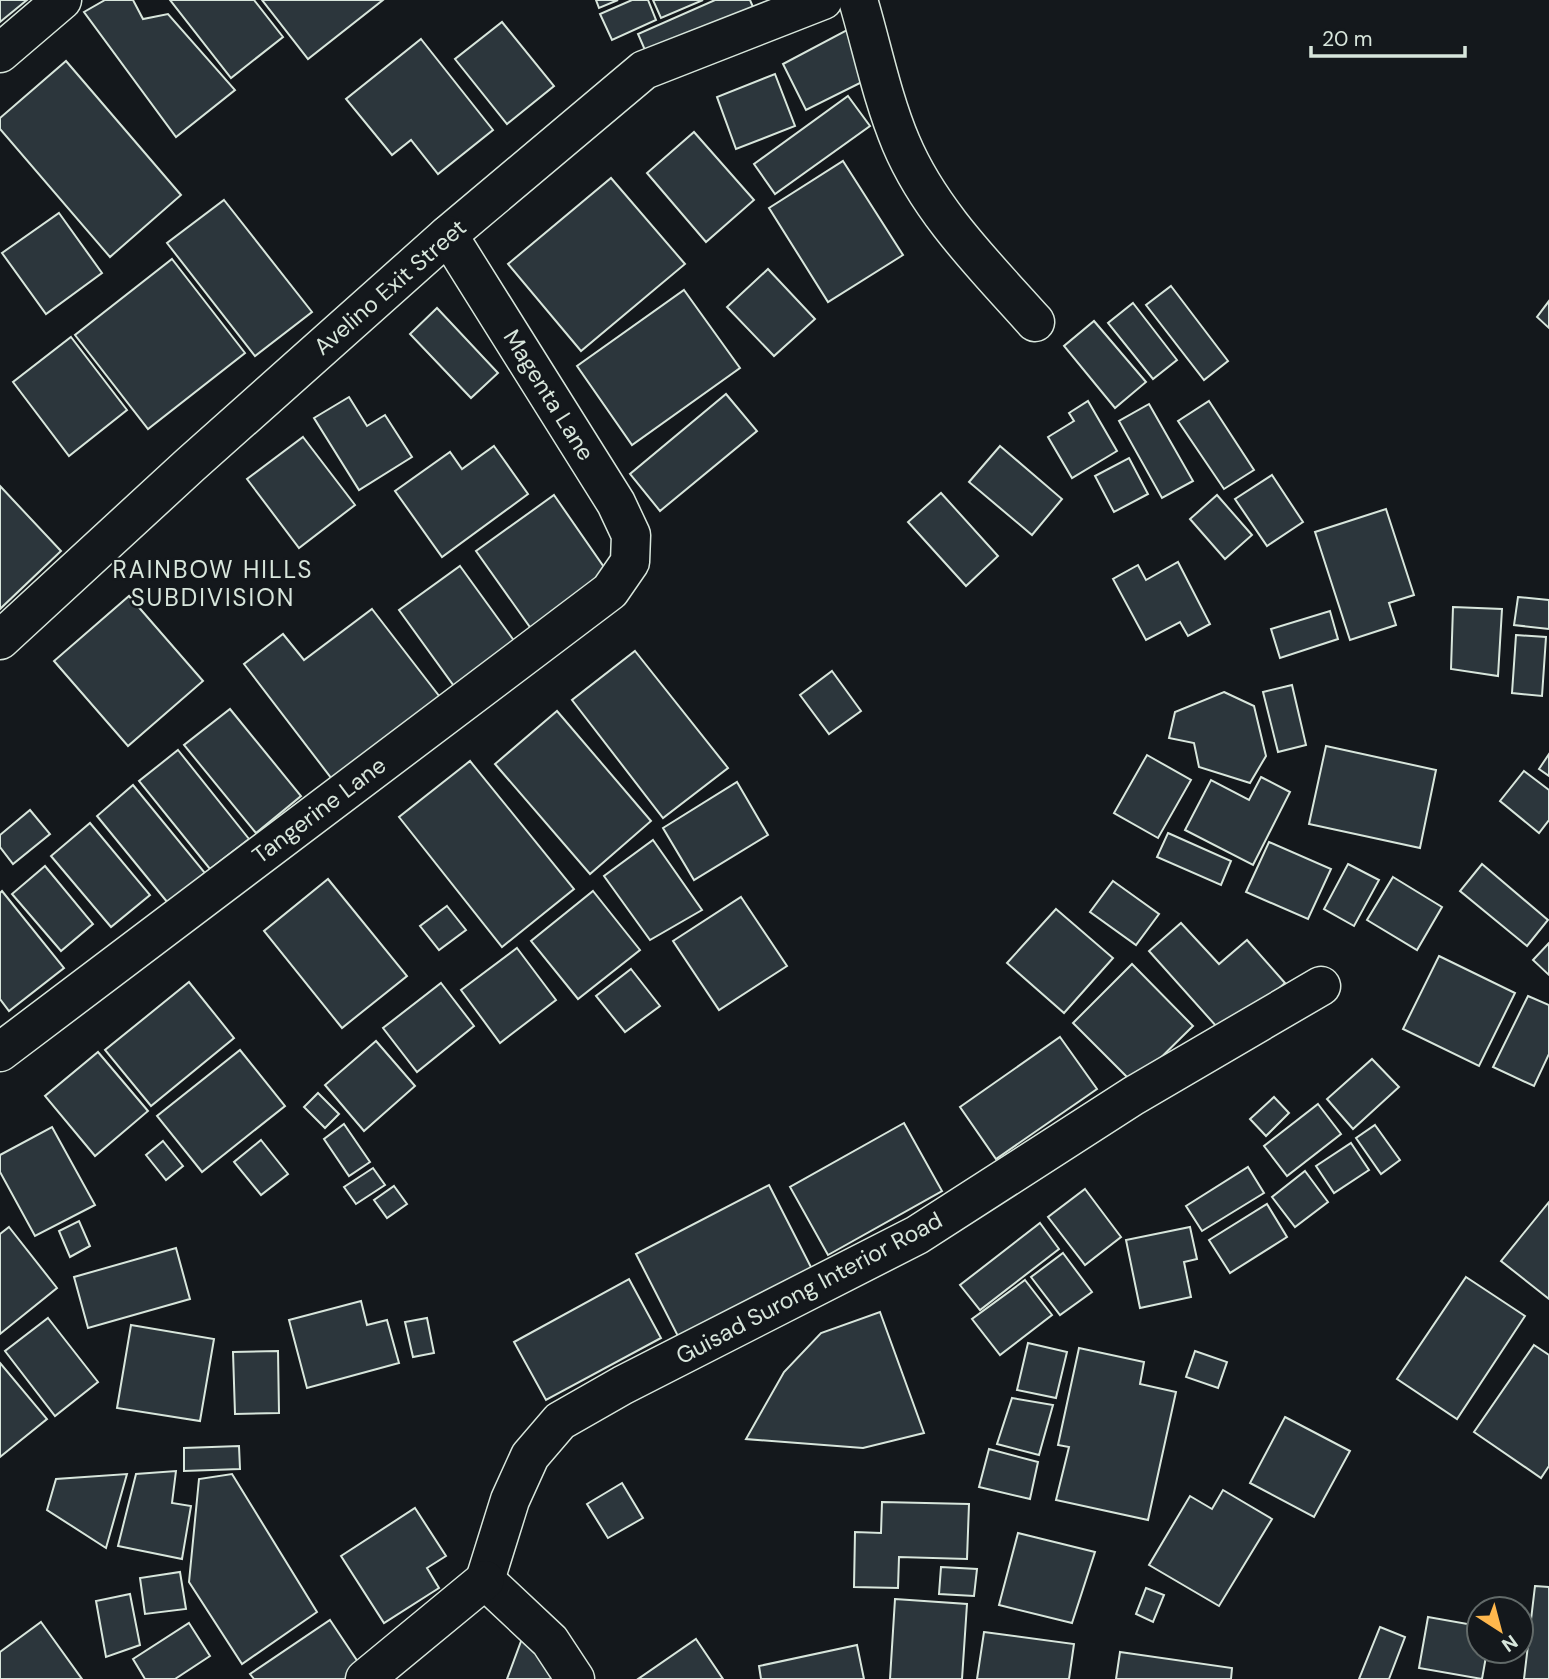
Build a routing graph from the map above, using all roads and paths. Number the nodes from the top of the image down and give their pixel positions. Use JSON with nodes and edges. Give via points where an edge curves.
{"nodes":[{"id":1,"x":62,"y":0,"type":"edge"},
{"id":2,"x":823,"y":0,"type":"edge"},
{"id":3,"x":858,"y":0,"type":"edge"},
{"id":4,"x":0,"y":53,"type":"edge"},
{"id":5,"x":448,"y":235,"type":"junction"},
{"id":6,"x":1035,"y":322,"type":"dead end"},
{"id":7,"x":630,"y":562,"type":"joint"},
{"id":8,"x":0,"y":639,"type":"edge"},
{"id":9,"x":1321,"y":986,"type":"dead end"},
{"id":10,"x":0,"y":1052,"type":"edge"},
{"id":11,"x":485,"y":1580,"type":"junction"},
{"id":12,"x":365,"y":1679,"type":"edge"},
{"id":13,"x":575,"y":1679,"type":"edge"}],
"edges":[{"from":1,"to":4,"type":"street"},
{"from":2,"to":5,"type":"street","name":"Avelino Exit Street","via":[[645,70]]},
{"from":3,"to":6,"type":"street","via":[[901,144],[961,239]]},
{"from":5,"to":7,"type":"street","name":"Magenta Lane","via":[[616,503],[631,535]]},
{"from":5,"to":8,"type":"street","name":"Avelino Exit Street"},
{"from":7,"to":10,"type":"street","name":"Tangerine Lane","via":[[610,591]]},
{"from":9,"to":11,"type":"street","name":"Guisad Surong Interior Road","via":[[1133,1096],[917,1236],[559,1421],[530,1456],[510,1500]]},
{"from":11,"to":12,"type":"street"},
{"from":11,"to":13,"type":"street","via":[[550,1641]]}]}
